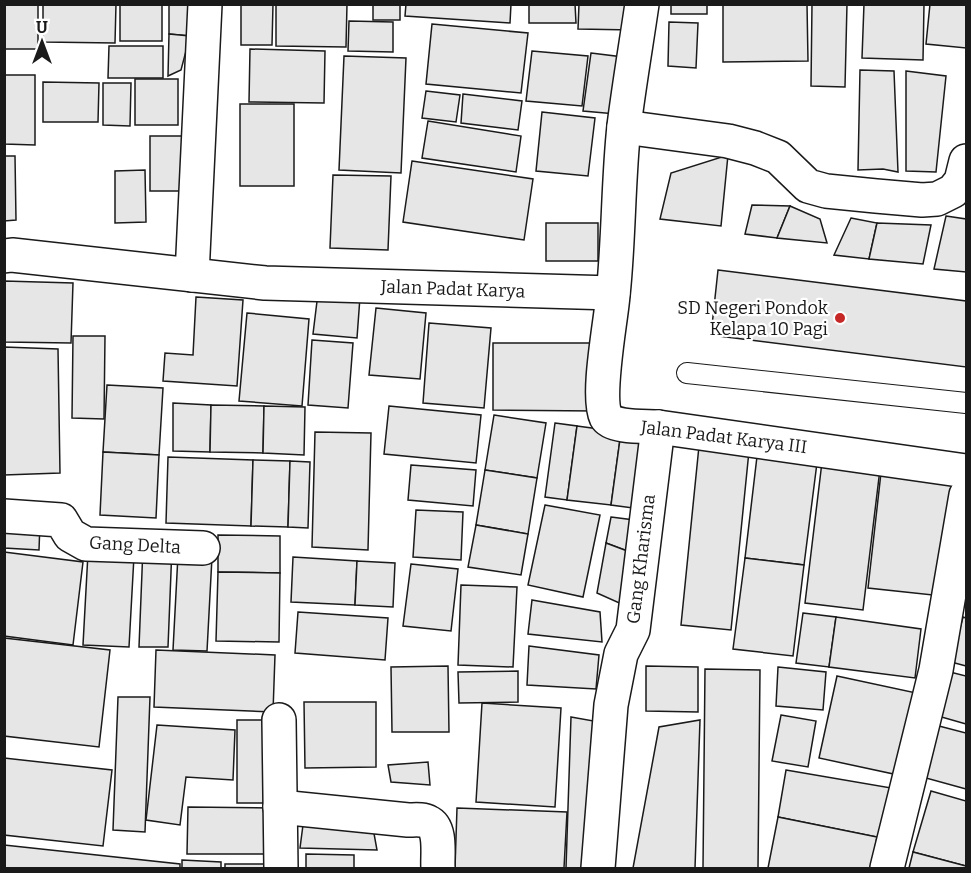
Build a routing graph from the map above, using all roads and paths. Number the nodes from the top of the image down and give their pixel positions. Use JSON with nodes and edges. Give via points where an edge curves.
{"nodes":[{"id":1,"x":205,"y":4,"type":"edge"},
{"id":2,"x":642,"y":4,"type":"edge"},
{"id":3,"x":624,"y":127,"type":"junction"},
{"id":4,"x":966,"y":160,"type":"edge"},
{"id":5,"x":4,"y":256,"type":"edge"},
{"id":6,"x":192,"y":275,"type":"junction"},
{"id":7,"x":613,"y":293,"type":"junction"},
{"id":8,"x":687,"y":373,"type":"dead end"},
{"id":9,"x":966,"y":403,"type":"edge"},
{"id":10,"x":658,"y":427,"type":"junction"},
{"id":11,"x":966,"y":471,"type":"edge"},
{"id":12,"x":966,"y":495,"type":"edge"},
{"id":13,"x":4,"y":516,"type":"edge"},
{"id":14,"x":203,"y":548,"type":"dead end"},
{"id":15,"x":279,"y":720,"type":"dead end"},
{"id":16,"x":280,"y":807,"type":"junction"},
{"id":17,"x":280,"y":868,"type":"edge"},
{"id":18,"x":438,"y":868,"type":"edge"},
{"id":19,"x":598,"y":868,"type":"edge"},
{"id":20,"x":887,"y":868,"type":"edge"}],
"edges":[{"from":1,"to":6,"type":"street"},
{"from":2,"to":3,"type":"street"},
{"from":3,"to":4,"type":"street","via":[[755,148],[778,157],[808,186],[922,201],[937,199],[953,190],[961,180]]},
{"from":3,"to":7,"type":"street"},
{"from":5,"to":6,"type":"street","name":"Jalan Padat Karya"},
{"from":6,"to":7,"type":"street","name":"Jalan Padat Karya","via":[[265,283]]},
{"from":7,"to":10,"type":"street","name":"Jalan Padat Karya III","via":[[603,383],[606,417],[618,425]]},
{"from":8,"to":9,"type":"lane"},
{"from":10,"to":11,"type":"street","name":"Jalan Padat Karya III"},
{"from":10,"to":19,"type":"street","name":"Gang Kharisma","via":[[633,630],[621,654],[610,705]]},
{"from":12,"to":20,"type":"street","via":[[936,670]]},
{"from":13,"to":14,"type":"street","name":"Gang Delta","via":[[61,520],[70,535],[86,544]]},
{"from":15,"to":16,"type":"street"},
{"from":16,"to":17,"type":"street"},
{"from":16,"to":18,"type":"street","via":[[426,820],[437,837]]}]}
